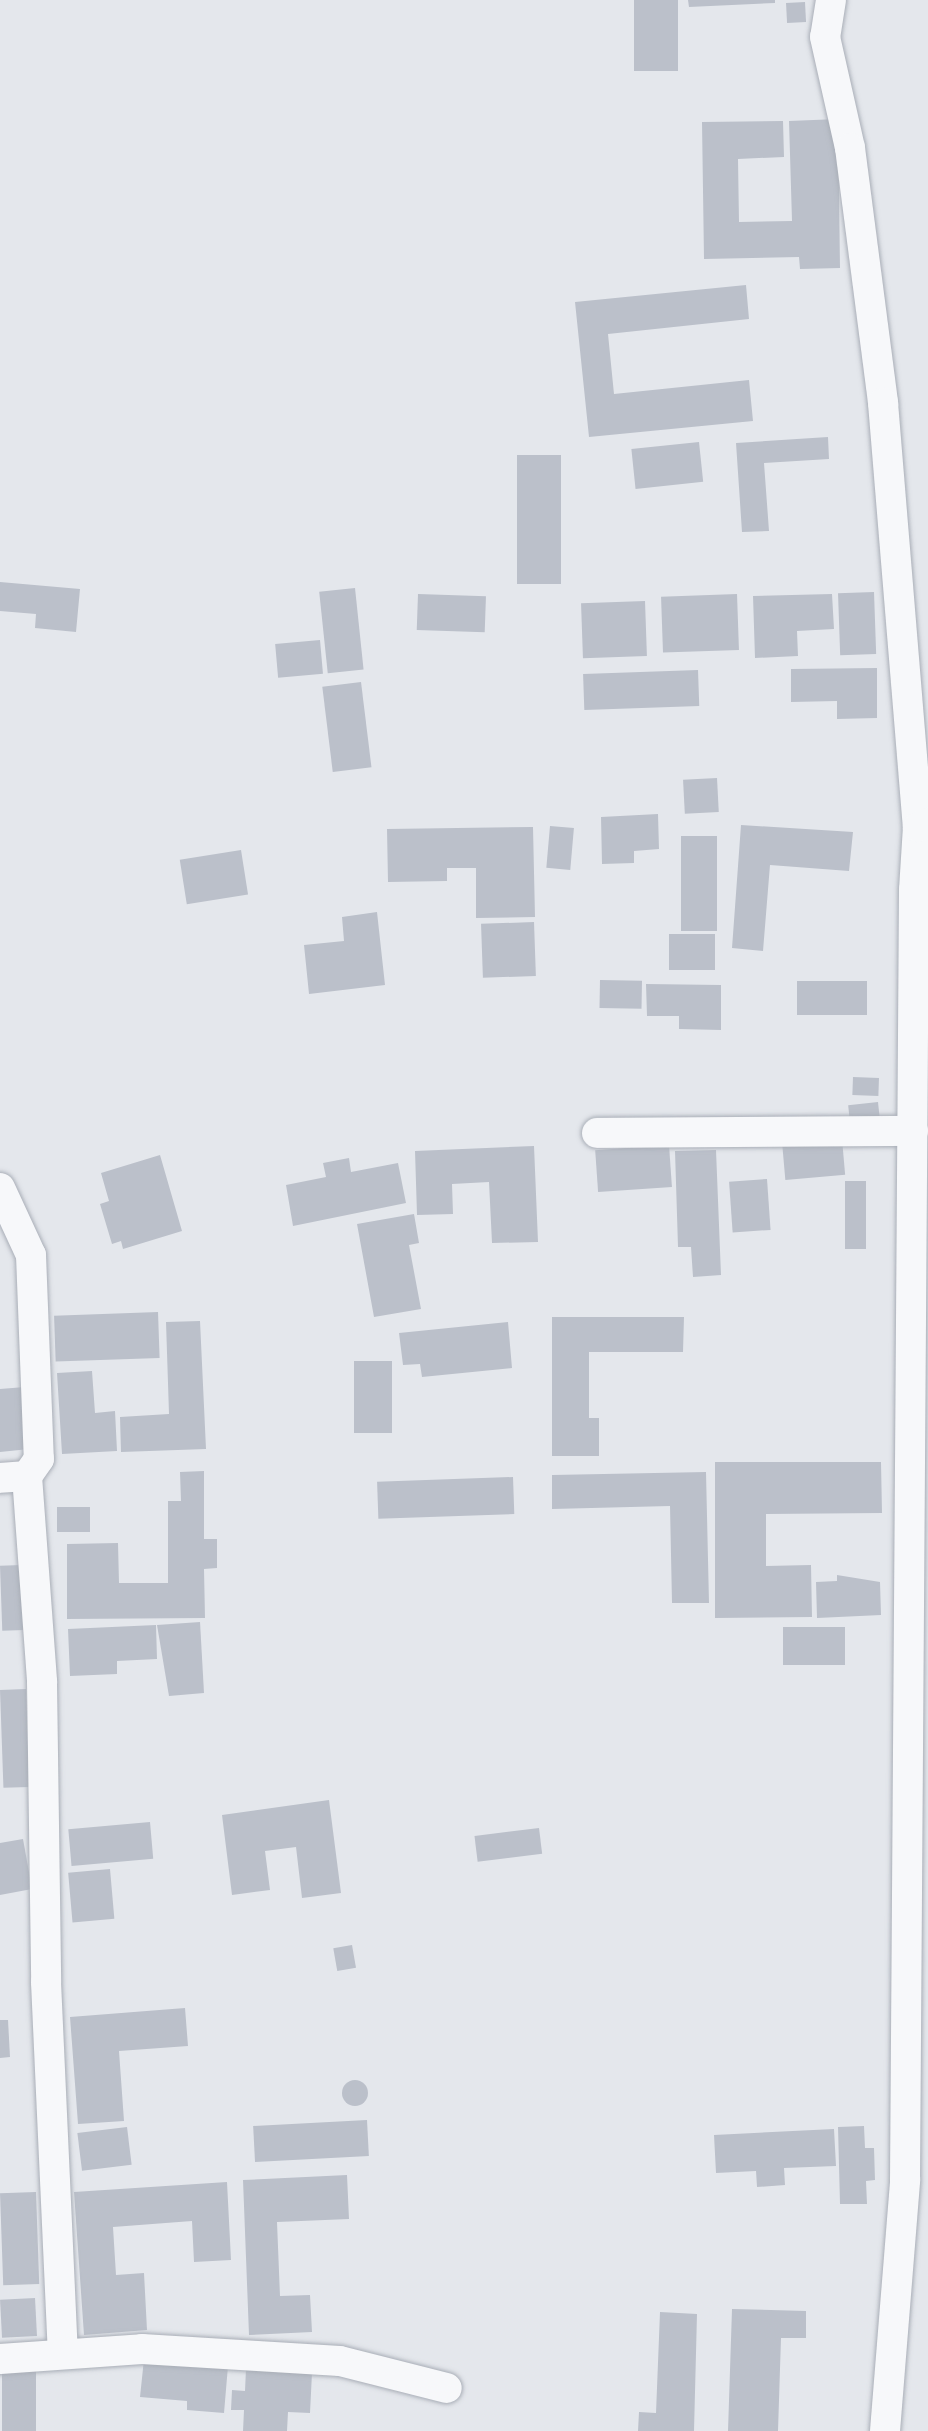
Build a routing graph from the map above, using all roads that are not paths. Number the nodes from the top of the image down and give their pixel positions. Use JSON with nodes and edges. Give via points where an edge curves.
{"nodes":[{"id":1,"x":831,"y":0,"type":"edge"},
{"id":2,"x":923,"y":825,"type":"edge"},
{"id":3,"x":913,"y":1131,"type":"junction"},
{"id":4,"x":597,"y":1133,"type":"dead end"},
{"id":5,"x":0,"y":1188,"type":"edge"},
{"id":6,"x":14,"y":1477,"type":"edge"},
{"id":7,"x":916,"y":2180,"type":"edge"},
{"id":8,"x":63,"y":2354,"type":"junction"},
{"id":9,"x":0,"y":2359,"type":"edge"},
{"id":10,"x":447,"y":2388,"type":"dead end"},
{"id":11,"x":885,"y":2431,"type":"edge"}],
"edges":[{"from":1,"to":2,"type":"street","via":[[825,37],[850,148],[883,403]]},
{"from":2,"to":3,"type":"street"},
{"from":3,"to":4,"type":"street"},
{"from":3,"to":7,"type":"street"},
{"from":5,"to":6,"type":"street","via":[[31,1255],[39,1459]]},
{"from":6,"to":8,"type":"street","via":[[42,1682],[46,1982]]},
{"from":7,"to":11,"type":"street"},
{"from":8,"to":9,"type":"street"},
{"from":8,"to":10,"type":"street","via":[[142,2349],[340,2361]]}]}
